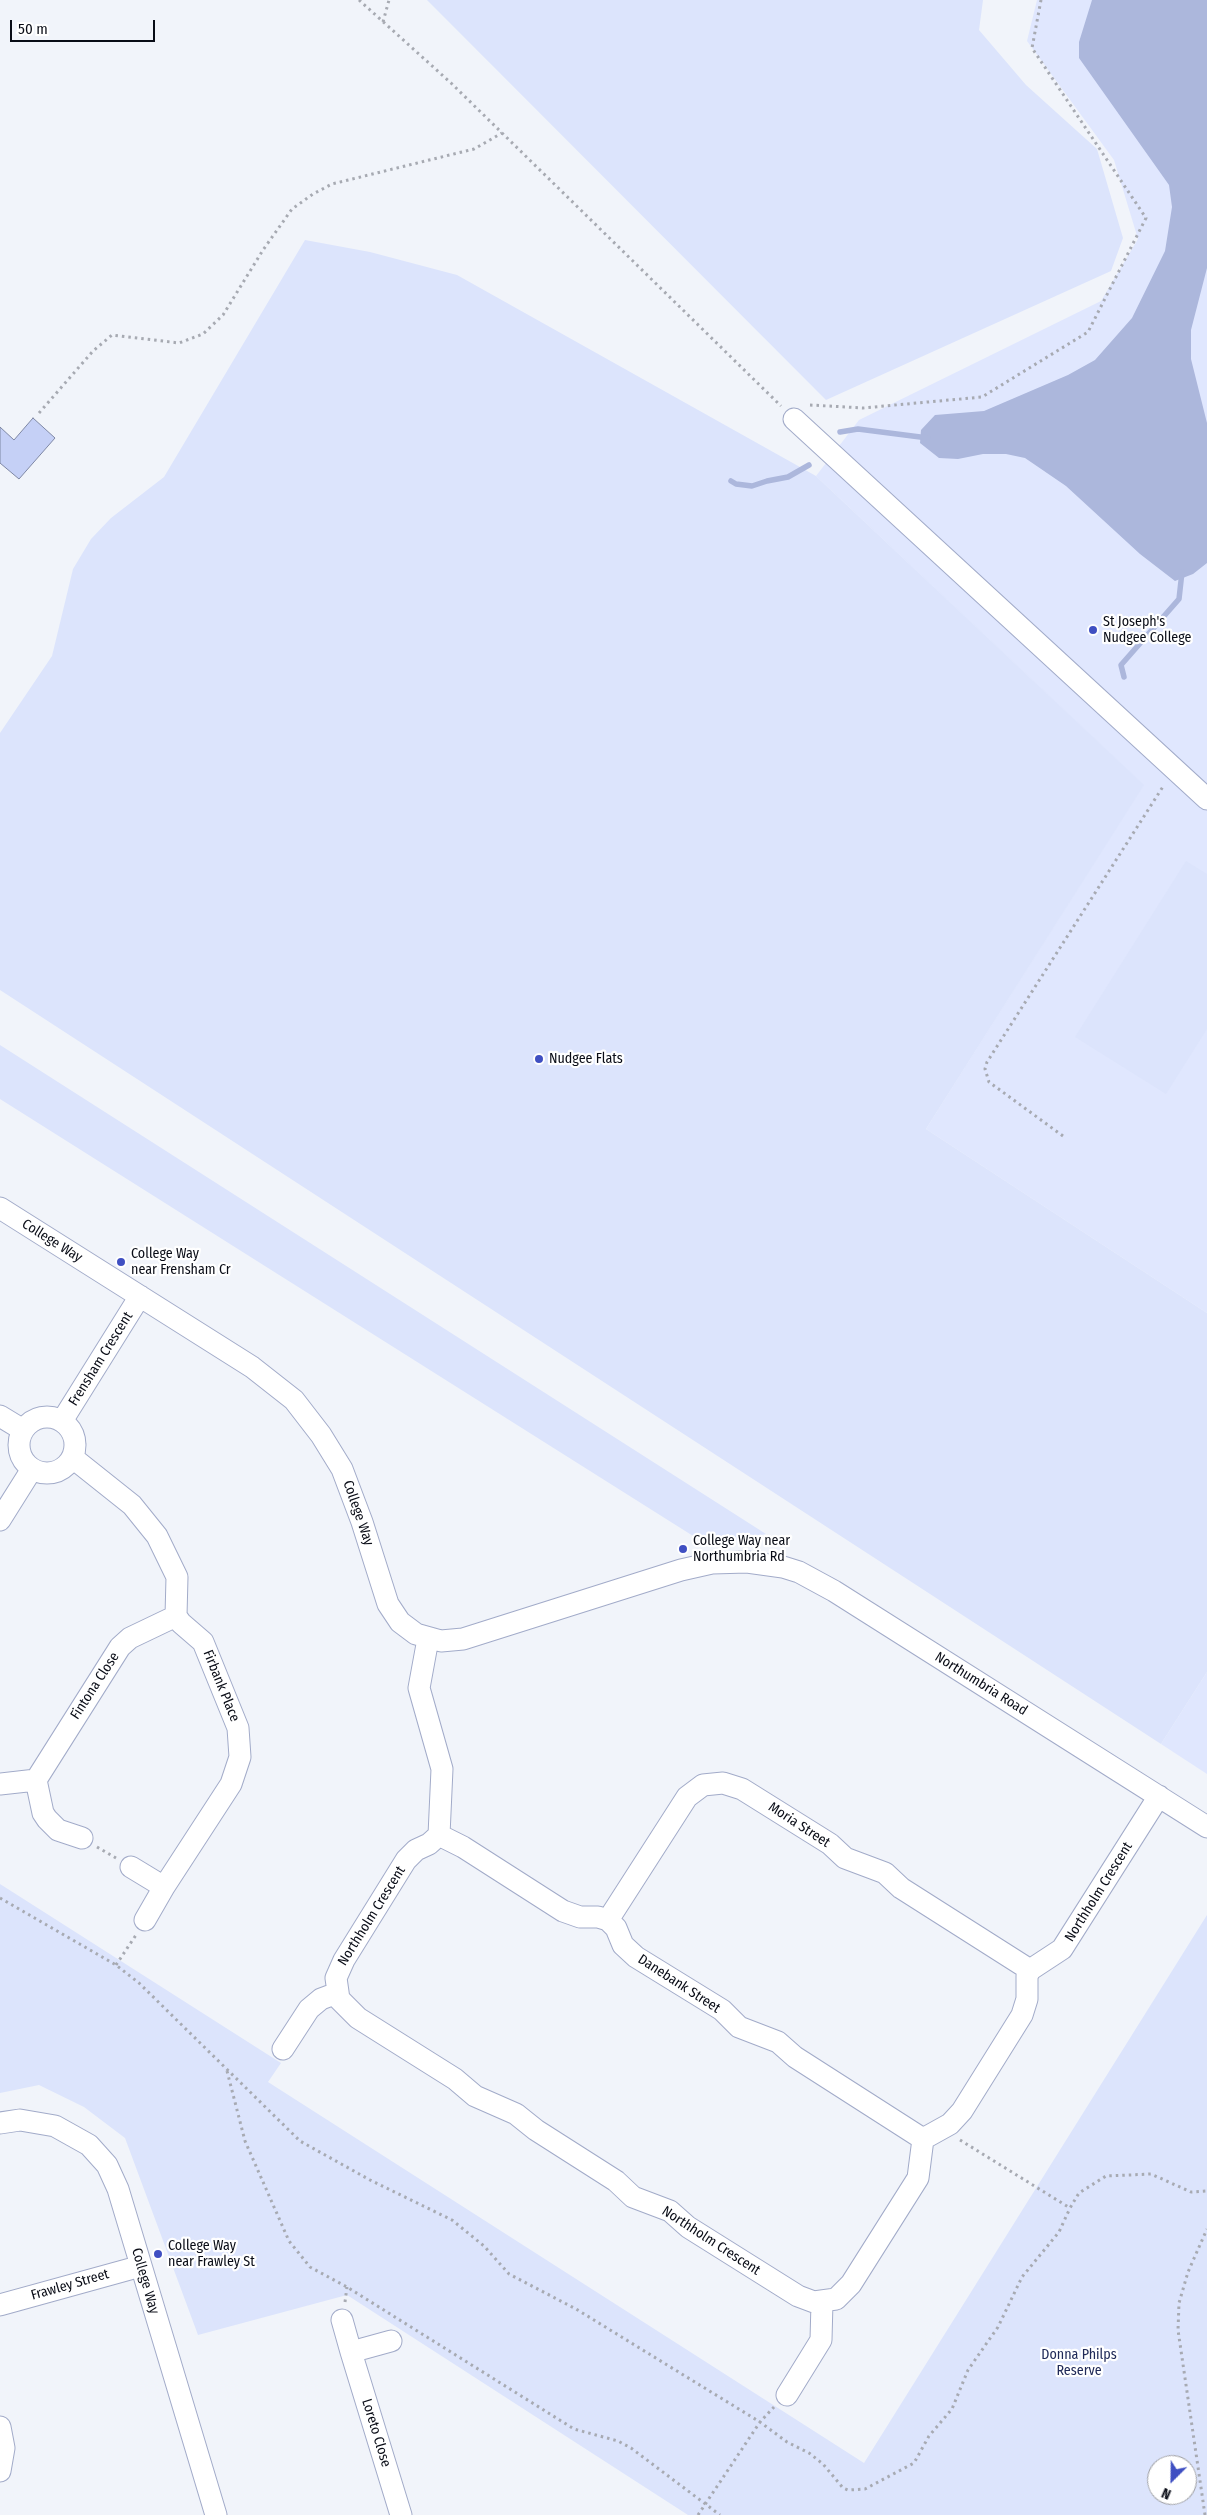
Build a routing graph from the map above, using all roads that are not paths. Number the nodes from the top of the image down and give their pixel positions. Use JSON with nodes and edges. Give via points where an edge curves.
{"nodes":[{"id":1,"x":792,"y":408,"type":"road end"},
{"id":2,"x":1207,"y":799,"type":"edge"},
{"id":3,"x":0,"y":1208,"type":"edge"},
{"id":4,"x":140,"y":1296,"type":"junction"},
{"id":5,"x":0,"y":1416,"type":"edge"},
{"id":6,"x":62,"y":1421,"type":"junction"},
{"id":7,"x":23,"y":1430,"type":"junction"},
{"id":8,"x":73,"y":1458,"type":"junction"},
{"id":9,"x":32,"y":1469,"type":"junction"},
{"id":10,"x":0,"y":1520,"type":"edge"},
{"id":11,"x":747,"y":1562,"type":"joint"},
{"id":12,"x":176,"y":1616,"type":"junction"},
{"id":13,"x":428,"y":1639,"type":"junction"},
{"id":14,"x":36,"y":1780,"type":"junction"},
{"id":15,"x":1,"y":1784,"type":"edge"},
{"id":16,"x":1159,"y":1796,"type":"junction"},
{"id":17,"x":1207,"y":1827,"type":"edge"},
{"id":18,"x":439,"y":1835,"type":"junction"},
{"id":19,"x":82,"y":1838,"type":"road end"},
{"id":20,"x":131,"y":1867,"type":"road end"},
{"id":21,"x":164,"y":1887,"type":"junction"},
{"id":22,"x":145,"y":1920,"type":"road end"},
{"id":23,"x":608,"y":1920,"type":"junction"},
{"id":24,"x":1030,"y":1970,"type":"junction"},
{"id":25,"x":336,"y":1993,"type":"junction"},
{"id":26,"x":283,"y":2049,"type":"dead end"},
{"id":27,"x":0,"y":2123,"type":"edge"},
{"id":28,"x":923,"y":2139,"type":"junction"},
{"id":29,"x":141,"y":2266,"type":"junction"},
{"id":30,"x":822,"y":2302,"type":"junction"},
{"id":31,"x":0,"y":2305,"type":"edge"},
{"id":32,"x":342,"y":2320,"type":"dead end"},
{"id":33,"x":391,"y":2341,"type":"dead end"},
{"id":34,"x":351,"y":2352,"type":"junction"},
{"id":35,"x":787,"y":2394,"type":"dead end"},
{"id":36,"x":0,"y":2427,"type":"edge"},
{"id":37,"x":0,"y":2471,"type":"edge"},
{"id":38,"x":216,"y":2515,"type":"edge"},
{"id":39,"x":401,"y":2515,"type":"edge"}],
"edges":[{"from":1,"to":2,"type":"street"},
{"from":3,"to":4,"type":"street","name":"College Way"},
{"from":4,"to":6,"type":"street","name":"Frensham Crescent"},
{"from":4,"to":13,"type":"street","name":"College Way","via":[[277,1385],[309,1418],[342,1469],[388,1604],[400,1622]]},
{"from":5,"to":7,"type":"street"},
{"from":6,"to":7,"type":"street","via":[[45,1417],[29,1423]]},
{"from":6,"to":8,"type":"street","via":[[74,1434],[76,1450]]},
{"from":7,"to":9,"type":"street","via":[[19,1447],[21,1456]]},
{"from":8,"to":9,"type":"street","via":[[67,1466],[50,1474]]},
{"from":8,"to":12,"type":"street","via":[[132,1505],[157,1536],[177,1577]]},
{"from":9,"to":10,"type":"street"},
{"from":11,"to":13,"type":"street","name":"College Way","via":[[695,1566],[463,1639]]},
{"from":11,"to":16,"type":"street","name":"Northumbria Road","via":[[783,1567],[815,1580]]},
{"from":12,"to":14,"type":"street","name":"Fintona Close","via":[[130,1638],[120,1647]]},
{"from":12,"to":21,"type":"street","name":"Firbank Place","via":[[208,1650],[238,1728],[240,1757],[231,1784]]},
{"from":13,"to":18,"type":"street","via":[[419,1688],[442,1769]]},
{"from":14,"to":15,"type":"street"},
{"from":14,"to":19,"type":"street","via":[[43,1813],[58,1830]]},
{"from":16,"to":17,"type":"street","name":"Northumbria Road"},
{"from":16,"to":24,"type":"street","name":"Northholm Crescent","via":[[1062,1950]]},
{"from":18,"to":23,"type":"street","via":[[563,1911],[580,1917]]},
{"from":18,"to":25,"type":"street","name":"Northholm Crescent","via":[[406,1860],[344,1960],[336,1978]]},
{"from":20,"to":21,"type":"street"},
{"from":21,"to":22,"type":"street","name":"Firbank Place"},
{"from":23,"to":24,"type":"street","name":"Moria Street","via":[[687,1797],[703,1785],[723,1783],[742,1788],[830,1844],[845,1858],[885,1873],[901,1888]]},
{"from":23,"to":28,"type":"street","name":"Danebank Street","via":[[616,1928],[623,1945],[636,1956],[722,2010],[739,2027],[778,2042],[795,2058]]},
{"from":24,"to":28,"type":"street","via":[[1022,2015],[962,2111],[944,2128]]},
{"from":25,"to":26,"type":"street","via":[[309,2009]]},
{"from":25,"to":30,"type":"street","name":"Northholm Crescent","via":[[350,2011],[455,2079],[475,2096],[516,2114],[616,2181],[633,2196],[670,2211],[688,2227],[798,2296]]},
{"from":27,"to":29,"type":"street","name":"College Way","via":[[20,2120],[44,2123],[89,2145],[112,2176]]},
{"from":28,"to":30,"type":"street","via":[[920,2172],[914,2185],[844,2292]]},
{"from":29,"to":31,"type":"street","name":"Frawley Street"},
{"from":29,"to":38,"type":"street","name":"College Way"},
{"from":30,"to":35,"type":"street","via":[[821,2340]]},
{"from":32,"to":34,"type":"street","name":"Loreto Close"},
{"from":33,"to":34,"type":"street"},
{"from":34,"to":39,"type":"street","name":"Loreto Close"},
{"from":36,"to":37,"type":"street","via":[[4,2448]]}]}
